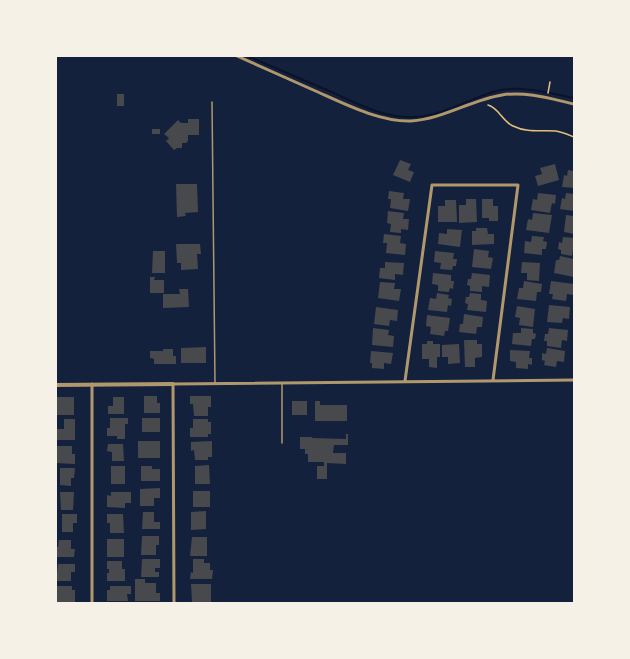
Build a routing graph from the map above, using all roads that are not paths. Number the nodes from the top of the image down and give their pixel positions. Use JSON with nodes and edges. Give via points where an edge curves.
{"nodes":[{"id":1,"x":237,"y":56,"type":"edge"},
{"id":2,"x":212,"y":102,"type":"dead end"},
{"id":3,"x":574,"y":104,"type":"edge"},
{"id":4,"x":493,"y":380,"type":"junction"},
{"id":5,"x":574,"y":380,"type":"edge"},
{"id":6,"x":405,"y":381,"type":"junction"},
{"id":7,"x":215,"y":383,"type":"junction"},
{"id":8,"x":282,"y":383,"type":"junction"},
{"id":9,"x":56,"y":384,"type":"edge"},
{"id":10,"x":92,"y":384,"type":"junction"},
{"id":11,"x":173,"y":384,"type":"junction"},
{"id":12,"x":282,"y":443,"type":"dead end"},
{"id":13,"x":92,"y":603,"type":"edge"},
{"id":14,"x":174,"y":603,"type":"edge"}],
"edges":[{"from":1,"to":3,"type":"street","via":[[340,102],[390,119],[432,118],[508,94]]},
{"from":2,"to":7,"type":"lane"},
{"from":4,"to":5,"type":"street"},
{"from":4,"to":6,"type":"street"},
{"from":4,"to":6,"type":"street","via":[[518,185],[432,185]]},
{"from":6,"to":8,"type":"street"},
{"from":7,"to":8,"type":"street"},
{"from":7,"to":11,"type":"street"},
{"from":8,"to":12,"type":"lane"},
{"from":9,"to":10,"type":"street"},
{"from":10,"to":11,"type":"street"},
{"from":10,"to":13,"type":"street"},
{"from":11,"to":14,"type":"street"}]}
